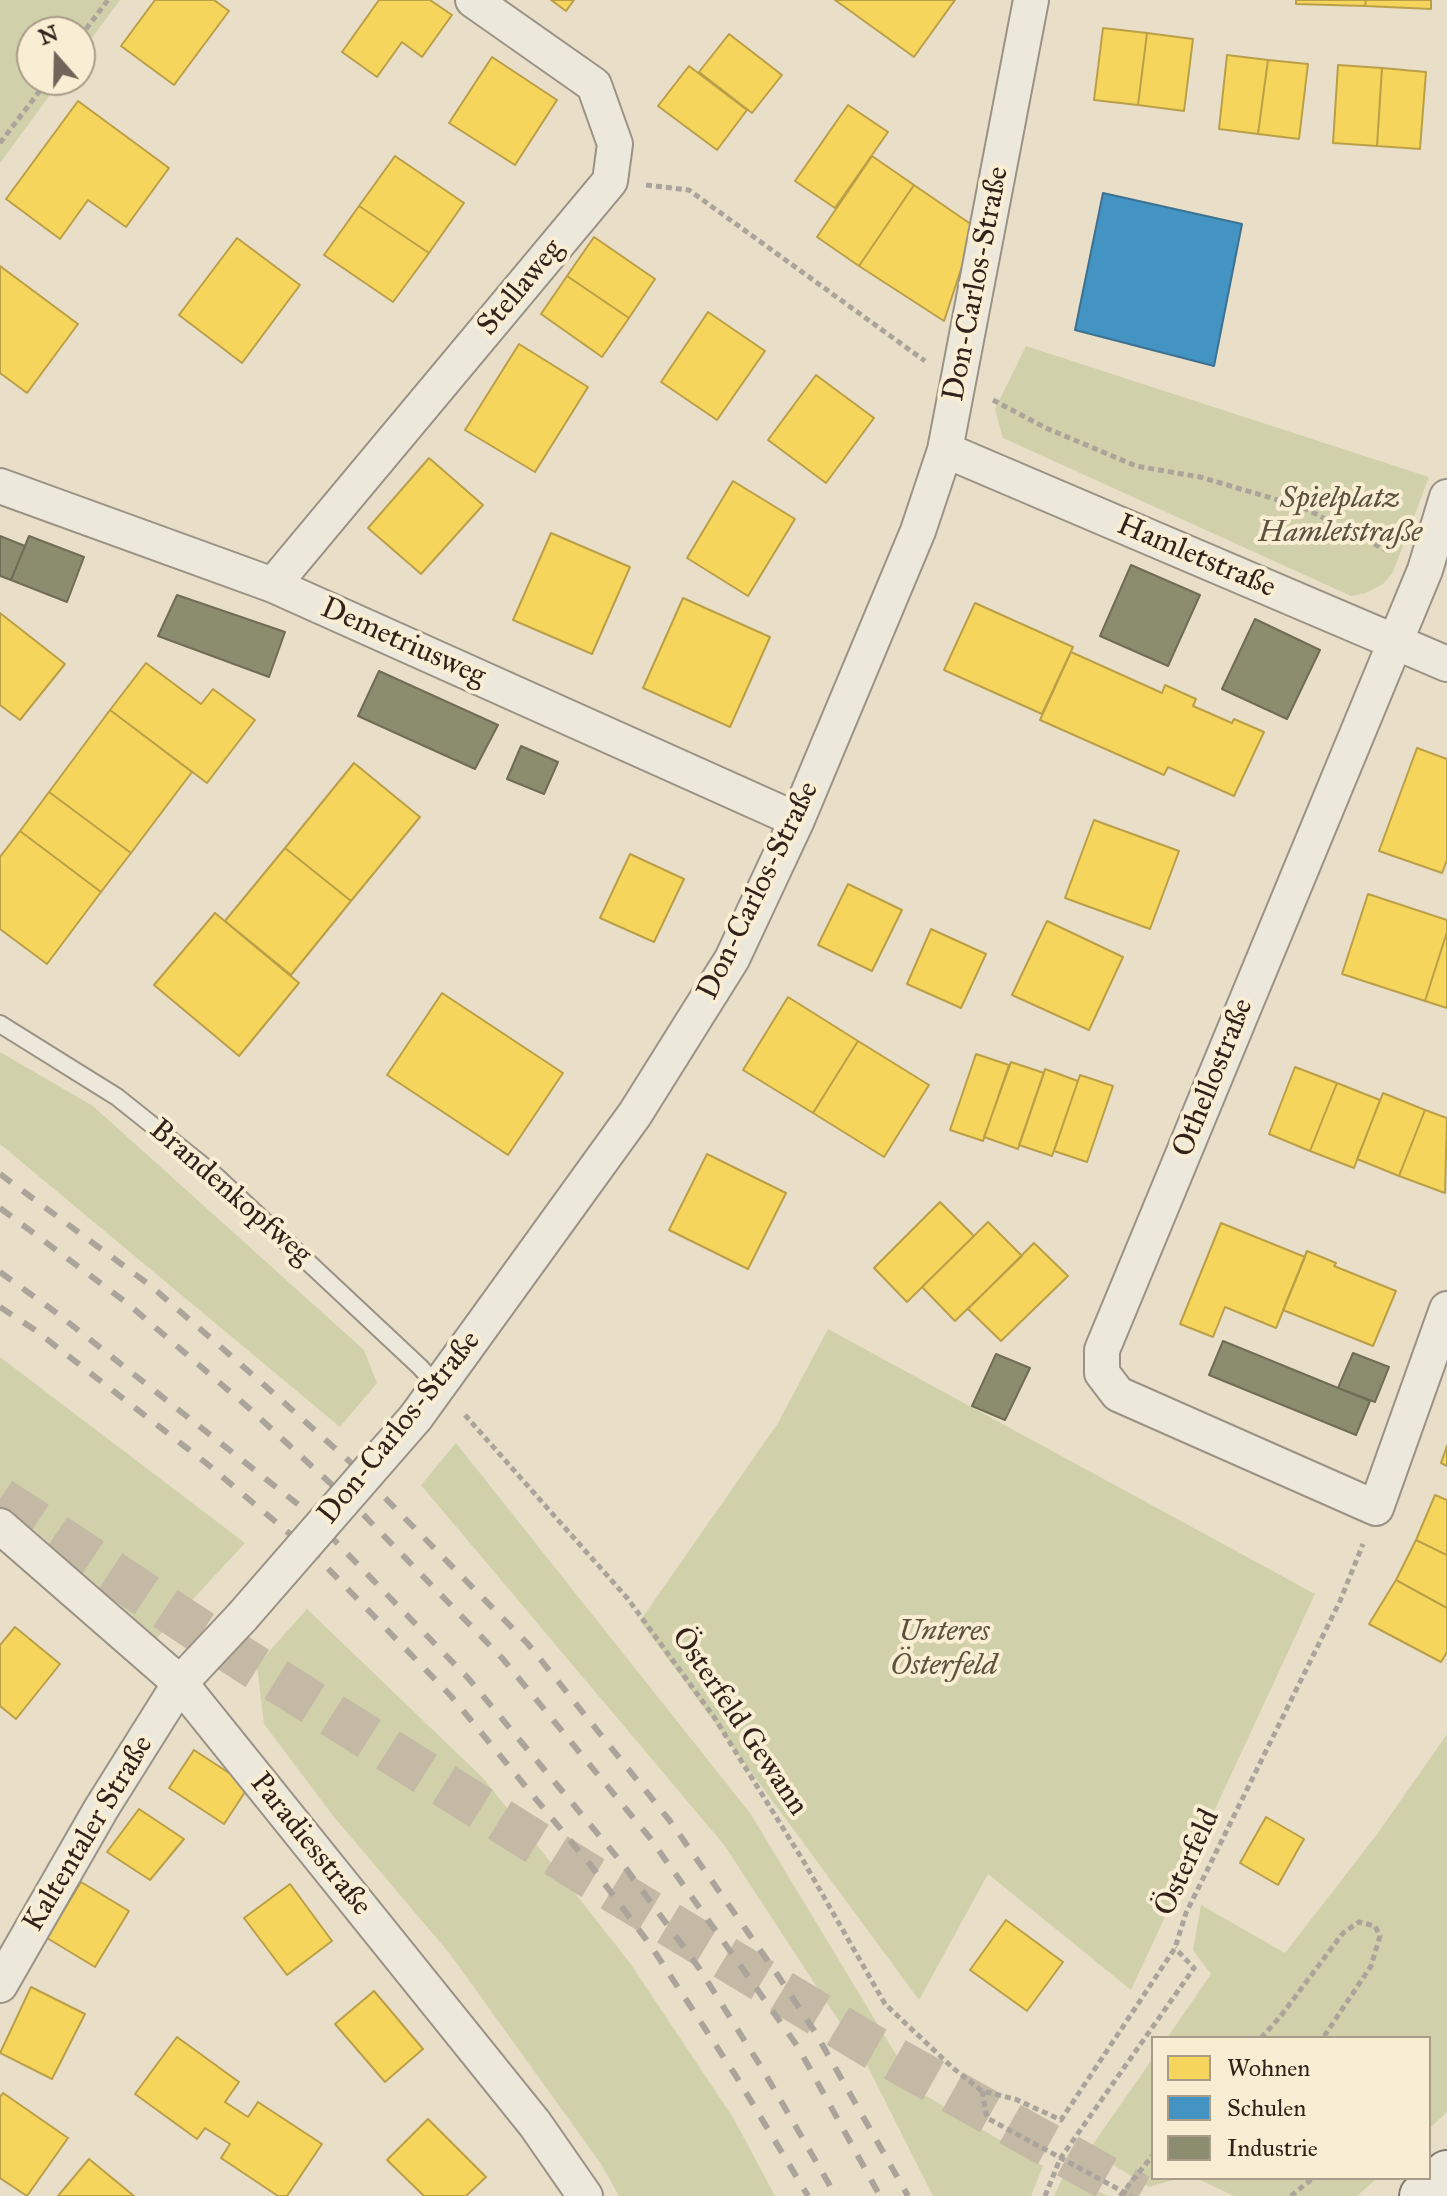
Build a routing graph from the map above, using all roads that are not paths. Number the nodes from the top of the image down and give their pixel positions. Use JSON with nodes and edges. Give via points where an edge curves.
{"nodes":[{"id":1,"x":473,"y":0,"type":"edge"},
{"id":2,"x":1031,"y":0,"type":"edge"},
{"id":3,"x":945,"y":450,"type":"junction"},
{"id":4,"x":0,"y":486,"type":"edge"},
{"id":5,"x":1447,"y":497,"type":"edge"},
{"id":6,"x":273,"y":585,"type":"junction"},
{"id":7,"x":1395,"y":643,"type":"junction"},
{"id":8,"x":1447,"y":664,"type":"edge"},
{"id":9,"x":797,"y":820,"type":"junction"},
{"id":10,"x":0,"y":1024,"type":"edge"},
{"id":11,"x":1447,"y":1309,"type":"edge"},
{"id":12,"x":439,"y":1388,"type":"junction"},
{"id":13,"x":0,"y":1526,"type":"edge"},
{"id":14,"x":180,"y":1683,"type":"junction"},
{"id":15,"x":0,"y":1985,"type":"edge"},
{"id":16,"x":1447,"y":2173,"type":"edge"},
{"id":17,"x":585,"y":2196,"type":"edge"},
{"id":18,"x":1422,"y":2196,"type":"edge"}],
"edges":[{"from":1,"to":6,"type":"street","name":"Stellaweg","via":[[594,85],[615,144],[610,181]]},
{"from":2,"to":3,"type":"street","name":"Don-Carlos-Straße"},
{"from":3,"to":7,"type":"street","name":"Hamletstraße"},
{"from":3,"to":9,"type":"street","name":"Don-Carlos-Straße","via":[[918,531]]},
{"from":4,"to":6,"type":"street","name":"Demetriusweg"},
{"from":5,"to":7,"type":"street","name":"Othellostraße"},
{"from":6,"to":9,"type":"street","name":"Demetriusweg"},
{"from":7,"to":8,"type":"street","name":"Hamletstraße"},
{"from":7,"to":11,"type":"street","name":"Othellostraße","via":[[1102,1350],[1102,1373],[1118,1394],[1376,1508]]},
{"from":9,"to":12,"type":"street","name":"Don-Carlos-Straße","via":[[732,959],[643,1101]]},
{"from":10,"to":12,"type":"lane","name":"Brandenkopfweg","via":[[117,1097],[216,1176]]},
{"from":12,"to":14,"type":"street","name":"Don-Carlos-Straße","bridge":true},
{"from":13,"to":14,"type":"street","name":"Paradiesstraße"},
{"from":14,"to":15,"type":"street","name":"Kaltentaler Straße"},
{"from":14,"to":17,"type":"street","name":"Paradiesstraße","via":[[535,2124]]},
{"from":16,"to":18,"type":"main road"}]}
